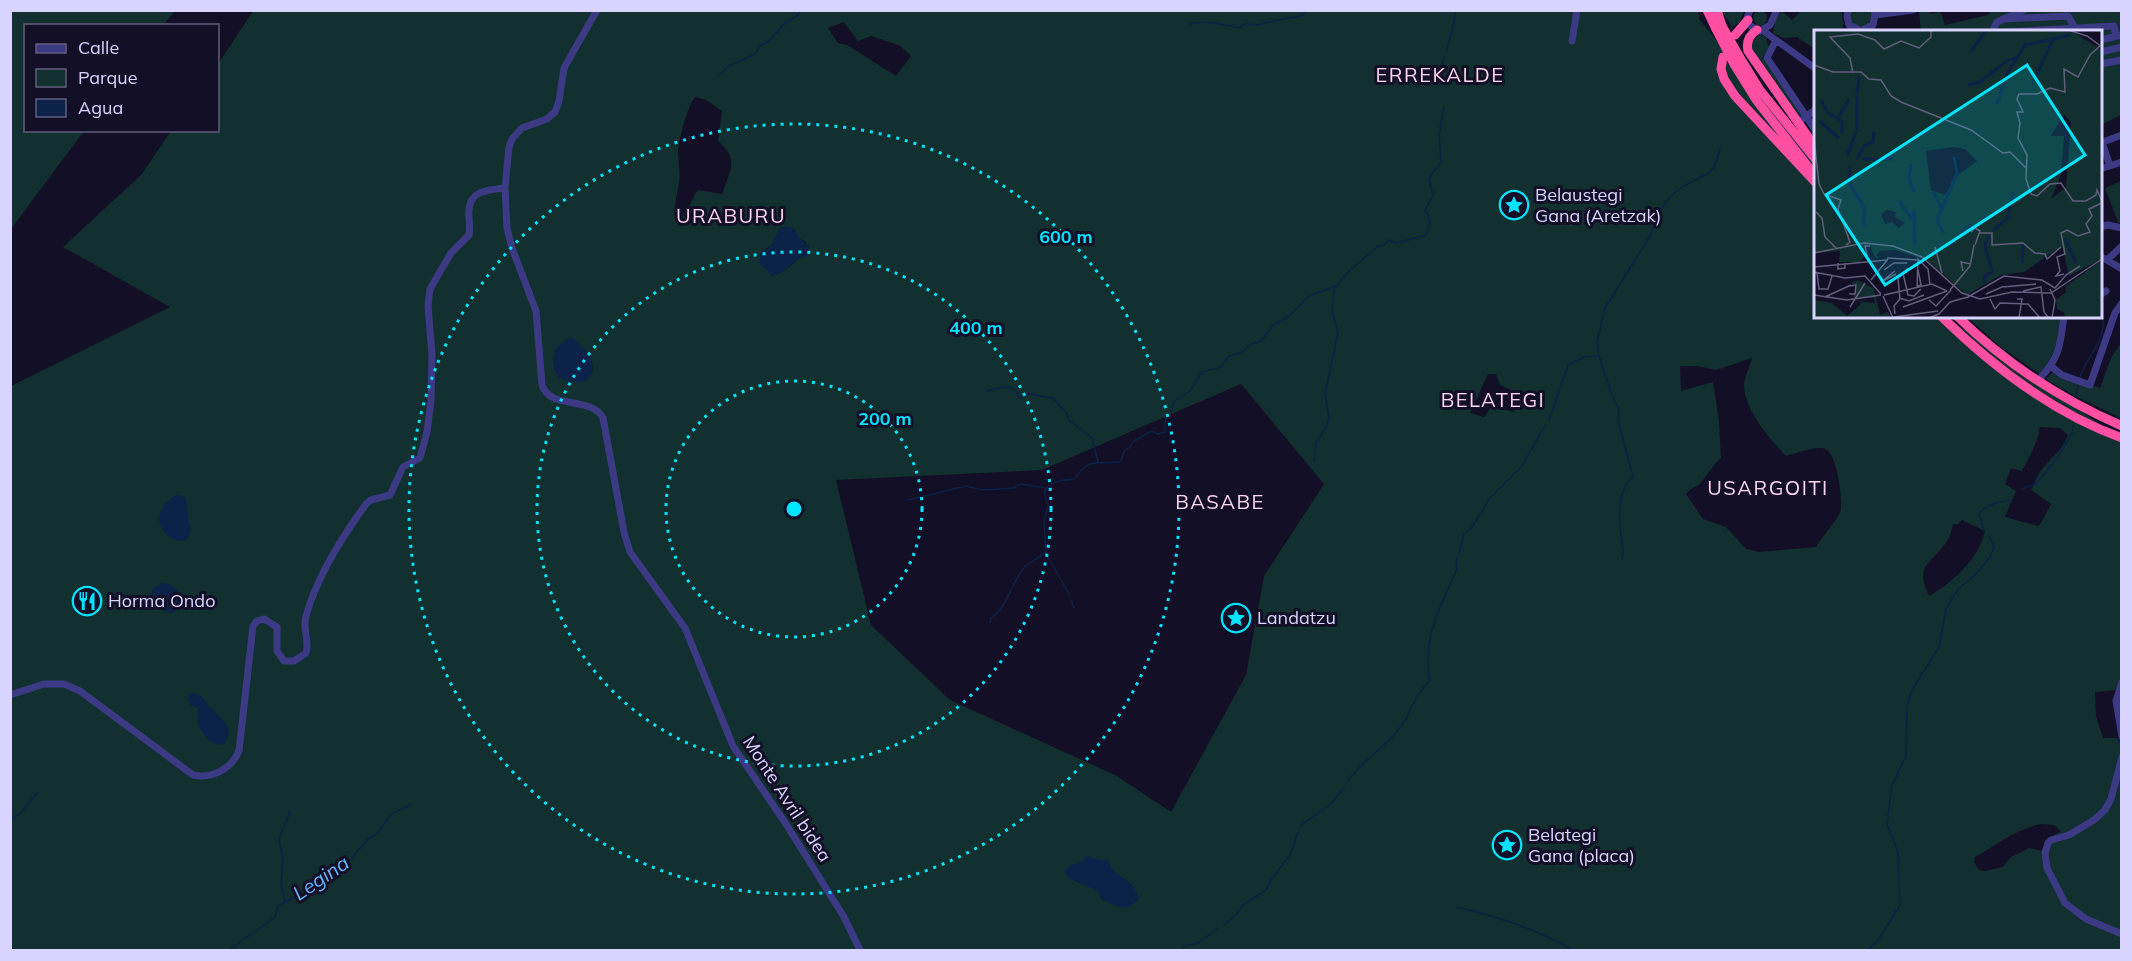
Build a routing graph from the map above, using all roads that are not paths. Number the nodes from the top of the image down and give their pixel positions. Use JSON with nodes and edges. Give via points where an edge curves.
{"nodes":[{"id":1,"x":597,"y":10,"type":"edge"},
{"id":2,"x":1577,"y":10,"type":"edge"},
{"id":3,"x":1707,"y":10,"type":"edge"},
{"id":4,"x":1717,"y":10,"type":"edge"},
{"id":5,"x":1769,"y":10,"type":"edge"},
{"id":6,"x":1777,"y":10,"type":"edge"},
{"id":7,"x":1848,"y":10,"type":"edge"},
{"id":8,"x":1913,"y":10,"type":"edge"},
{"id":9,"x":2024,"y":10,"type":"edge"},
{"id":10,"x":1875,"y":13,"type":"edge"},
{"id":11,"x":1749,"y":15,"type":"edge"},
{"id":12,"x":2003,"y":19,"type":"junction"},
{"id":13,"x":1719,"y":27,"type":"junction"},
{"id":14,"x":1765,"y":27,"type":"junction"},
{"id":15,"x":2076,"y":28,"type":"junction"},
{"id":16,"x":1851,"y":30,"type":"edge"},
{"id":17,"x":1871,"y":30,"type":"edge"},
{"id":18,"x":1993,"y":30,"type":"edge"},
{"id":19,"x":2041,"y":30,"type":"edge"},
{"id":20,"x":1735,"y":35,"type":"dead end"},
{"id":21,"x":2119,"y":35,"type":"edge"},
{"id":22,"x":2102,"y":39,"type":"edge"},
{"id":23,"x":1773,"y":40,"type":"junction"},
{"id":24,"x":1572,"y":41,"type":"dead end"},
{"id":25,"x":2121,"y":47,"type":"edge"},
{"id":26,"x":2102,"y":52,"type":"edge"},
{"id":27,"x":1723,"y":57,"type":"dead end"},
{"id":28,"x":1736,"y":60,"type":"junction"},
{"id":29,"x":2121,"y":60,"type":"edge"},
{"id":30,"x":2102,"y":64,"type":"edge"},
{"id":31,"x":1814,"y":68,"type":"edge"},
{"id":32,"x":1814,"y":110,"type":"edge"},
{"id":33,"x":1803,"y":119,"type":"junction"},
{"id":34,"x":1814,"y":130,"type":"edge"},
{"id":35,"x":2121,"y":135,"type":"edge"},
{"id":36,"x":2102,"y":142,"type":"edge"},
{"id":37,"x":2102,"y":145,"type":"edge"},
{"id":38,"x":1814,"y":147,"type":"edge"},
{"id":39,"x":1814,"y":159,"type":"edge"},
{"id":40,"x":2121,"y":162,"type":"edge"},
{"id":41,"x":2110,"y":166,"type":"junction"},
{"id":42,"x":2102,"y":168,"type":"edge"},
{"id":43,"x":1814,"y":174,"type":"edge"},
{"id":44,"x":1814,"y":182,"type":"edge"},
{"id":45,"x":506,"y":188,"type":"junction"},
{"id":46,"x":2102,"y":226,"type":"edge"},
{"id":47,"x":2121,"y":228,"type":"edge"},
{"id":48,"x":2121,"y":246,"type":"edge"},
{"id":49,"x":2104,"y":258,"type":"edge"},
{"id":50,"x":2121,"y":267,"type":"edge"},
{"id":51,"x":2121,"y":303,"type":"edge"},
{"id":52,"x":1943,"y":318,"type":"edge"},
{"id":53,"x":1959,"y":318,"type":"edge"},
{"id":54,"x":2064,"y":318,"type":"edge"},
{"id":55,"x":2052,"y":367,"type":"junction"},
{"id":56,"x":2042,"y":376,"type":"dead end"},
{"id":57,"x":2121,"y":426,"type":"edge"},
{"id":58,"x":2121,"y":438,"type":"edge"},
{"id":59,"x":2121,"y":682,"type":"edge"},
{"id":60,"x":10,"y":695,"type":"edge"},
{"id":61,"x":2121,"y":737,"type":"edge"},
{"id":62,"x":2121,"y":757,"type":"edge"},
{"id":63,"x":2121,"y":934,"type":"edge"},
{"id":64,"x":860,"y":951,"type":"edge"}],
"edges":[{"from":1,"to":45,"type":"street","via":[[564,68],[555,112],[522,128],[512,139]]},
{"from":2,"to":24,"type":"street"},
{"from":3,"to":13,"type":"highway"},
{"from":4,"to":13,"type":"highway"},
{"from":5,"to":14,"type":"street"},
{"from":6,"to":14,"type":"street"},
{"from":7,"to":16,"type":"street"},
{"from":8,"to":10,"type":"street"},
{"from":9,"to":12,"type":"street"},
{"from":10,"to":17,"type":"street"},
{"from":11,"to":14,"type":"street","via":[[1752,28]]},
{"from":11,"to":20,"type":"highway"},
{"from":12,"to":15,"type":"street","via":[[2068,16]]},
{"from":12,"to":18,"type":"street"},
{"from":13,"to":28,"type":"highway","bridge":true},
{"from":14,"to":23,"type":"street"},
{"from":14,"to":38,"type":"highway","via":[[1749,38],[1748,51]]},
{"from":15,"to":19,"type":"street"},
{"from":15,"to":21,"type":"street","via":[[2114,26]]},
{"from":21,"to":22,"type":"street"},
{"from":23,"to":31,"type":"street"},
{"from":23,"to":33,"type":"street","via":[[1767,58]]},
{"from":25,"to":26,"type":"street"},
{"from":27,"to":44,"type":"highway","via":[[1724,79],[1735,96]]},
{"from":28,"to":39,"type":"highway"},
{"from":28,"to":43,"type":"highway","via":[[1757,101]]},
{"from":29,"to":30,"type":"street"},
{"from":32,"to":33,"type":"street"},
{"from":33,"to":34,"type":"street"},
{"from":35,"to":36,"type":"street"},
{"from":37,"to":41,"type":"street"},
{"from":40,"to":41,"type":"street"},
{"from":41,"to":42,"type":"street"},
{"from":45,"to":60,"type":"street","via":[[482,191],[474,197],[469,209],[470,235],[451,253],[430,287],[431,401],[420,458],[403,467],[390,495],[366,504],[331,554],[306,615],[306,653],[294,661],[284,661],[277,651],[277,627],[264,619],[253,626],[239,751],[233,762],[214,774],[193,775],[80,691],[64,684],[44,684]]},
{"from":45,"to":64,"type":"street","name":"Monte Avril bidea","via":[[507,228],[536,311],[544,390],[558,399],[594,408],[603,418],[630,552],[686,628],[734,746],[844,917]]},
{"from":46,"to":47,"type":"street"},
{"from":48,"to":49,"type":"street"},
{"from":49,"to":50,"type":"street"},
{"from":51,"to":55,"type":"street","via":[[2090,385]]},
{"from":52,"to":58,"type":"highway","via":[[2008,375],[2051,404]]},
{"from":53,"to":57,"type":"highway","via":[[2022,371],[2065,399]]},
{"from":54,"to":55,"type":"street"},
{"from":55,"to":56,"type":"street"},
{"from":59,"to":61,"type":"street","via":[[2116,701]]},
{"from":62,"to":63,"type":"street","via":[[2105,810],[2069,835],[2051,840],[2045,853],[2047,868],[2065,903],[2086,919]]}]}
